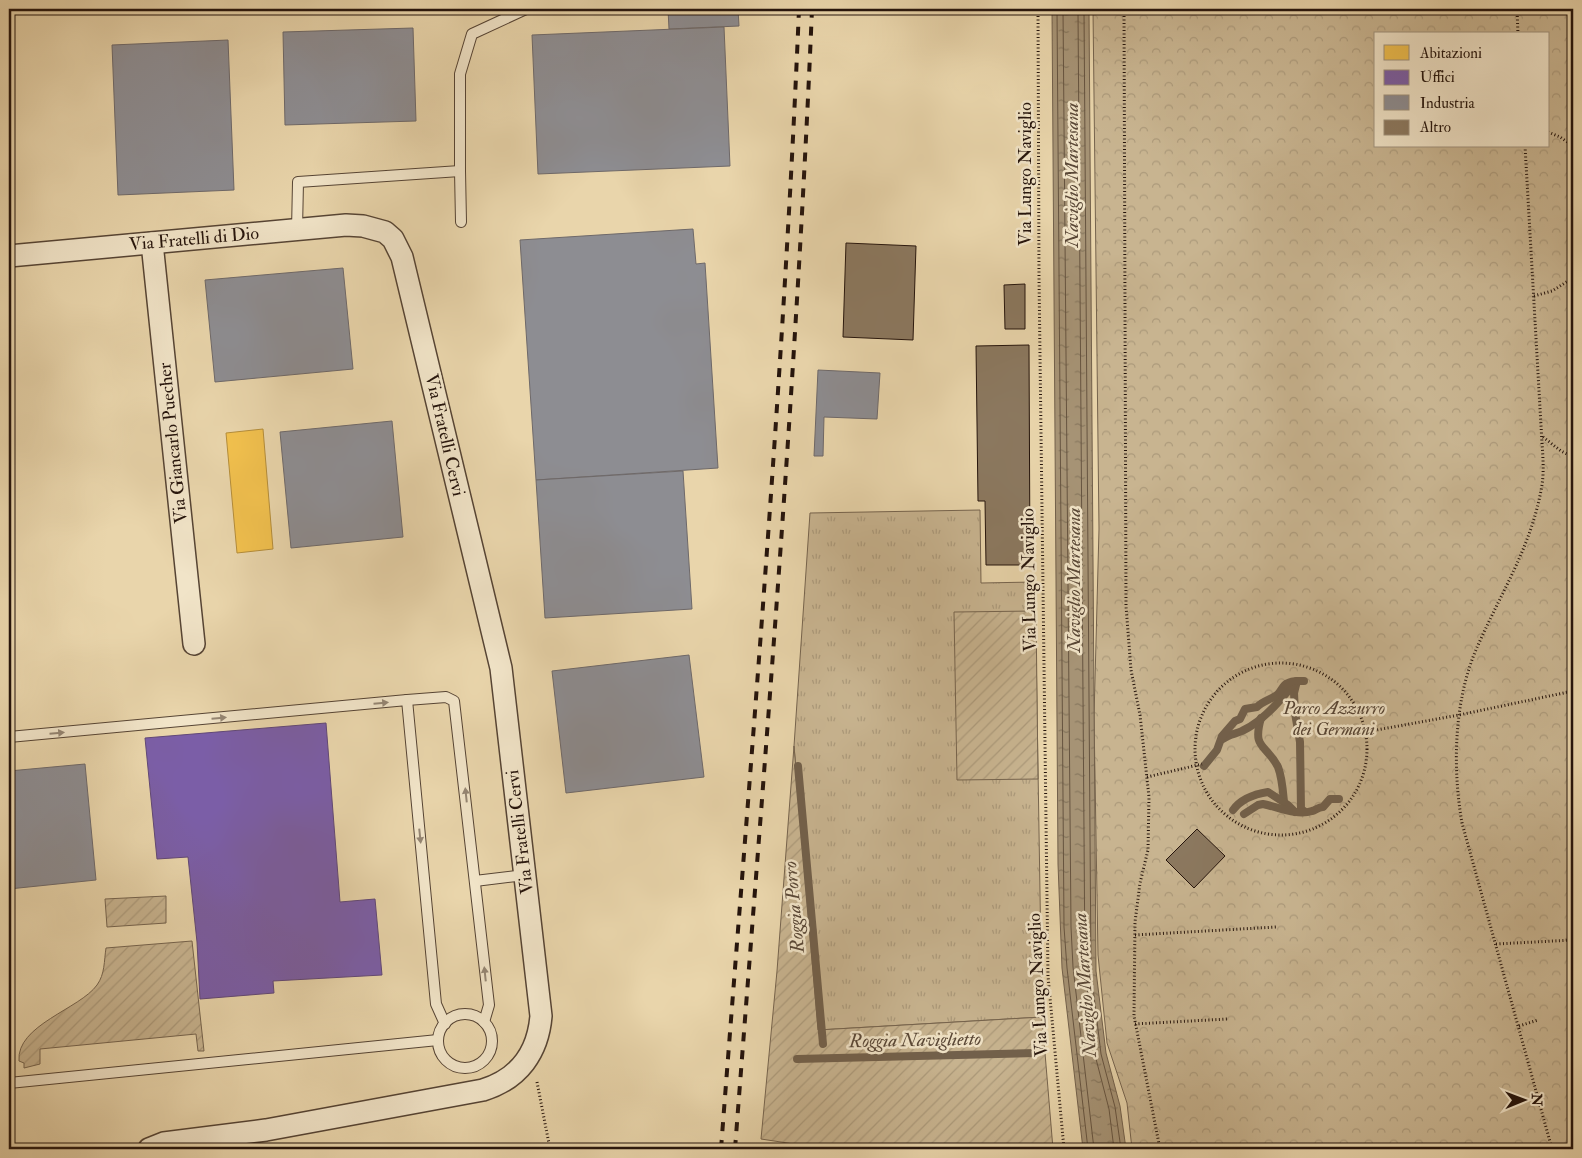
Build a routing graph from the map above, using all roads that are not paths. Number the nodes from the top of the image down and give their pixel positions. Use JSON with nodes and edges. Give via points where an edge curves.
{"nodes":[{"id":1,"x":526,"y":9,"type":"edge"},
{"id":2,"x":460,"y":171,"type":"junction"},
{"id":3,"x":461,"y":222,"type":"dead end"},
{"id":4,"x":379,"y":229,"type":"joint"},
{"id":5,"x":297,"y":230,"type":"junction"},
{"id":6,"x":152,"y":243,"type":"junction"},
{"id":7,"x":9,"y":256,"type":"edge"},
{"id":8,"x":194,"y":644,"type":"dead end"},
{"id":9,"x":407,"y":700,"type":"junction"},
{"id":10,"x":9,"y":737,"type":"edge"},
{"id":11,"x":524,"y":875,"type":"junction"},
{"id":12,"x":475,"y":880,"type":"junction"},
{"id":13,"x":484,"y":1022,"type":"junction"},
{"id":14,"x":444,"y":1024,"type":"junction"},
{"id":15,"x":438,"y":1040,"type":"junction"},
{"id":16,"x":9,"y":1083,"type":"edge"},
{"id":17,"x":149,"y":1149,"type":"edge"}],
"edges":[{"from":1,"to":2,"type":"lane","via":[[472,34],[460,74]]},
{"from":2,"to":3,"type":"lane"},
{"from":2,"to":5,"type":"lane","via":[[298,182]]},
{"from":4,"to":5,"type":"street","name":"Via Fratelli di Dio","via":[[352,225]]},
{"from":4,"to":11,"type":"street","name":"Via Fratelli Cervi","via":[[390,235],[402,257],[501,668]]},
{"from":5,"to":6,"type":"street","name":"Via Fratelli di Dio"},
{"from":6,"to":7,"type":"street","name":"Via Fratelli di Dio"},
{"from":6,"to":8,"type":"street","name":"Via Giancarlo Puecher"},
{"from":10,"to":9,"type":"lane","one_way":true},
{"from":12,"to":9,"type":"lane","one_way":true,"via":[[454,701],[446,697]]},
{"from":9,"to":14,"type":"lane","one_way":true,"via":[[436,1004]]},
{"from":11,"to":12,"type":"lane"},
{"from":11,"to":17,"type":"street","name":"Via Fratelli Cervi","via":[[541,1016],[538,1038],[531,1052],[509,1078],[483,1090],[266,1130],[164,1143]]},
{"from":13,"to":12,"type":"lane","one_way":true,"via":[[489,1005]]},
{"from":13,"to":14,"type":"lane","via":[[468,1014],[451,1018]]},
{"from":13,"to":15,"type":"lane","via":[[490,1030],[492,1048],[488,1056],[474,1067],[457,1067],[449,1063]]},
{"from":14,"to":15,"type":"lane"},
{"from":15,"to":16,"type":"lane"}]}
